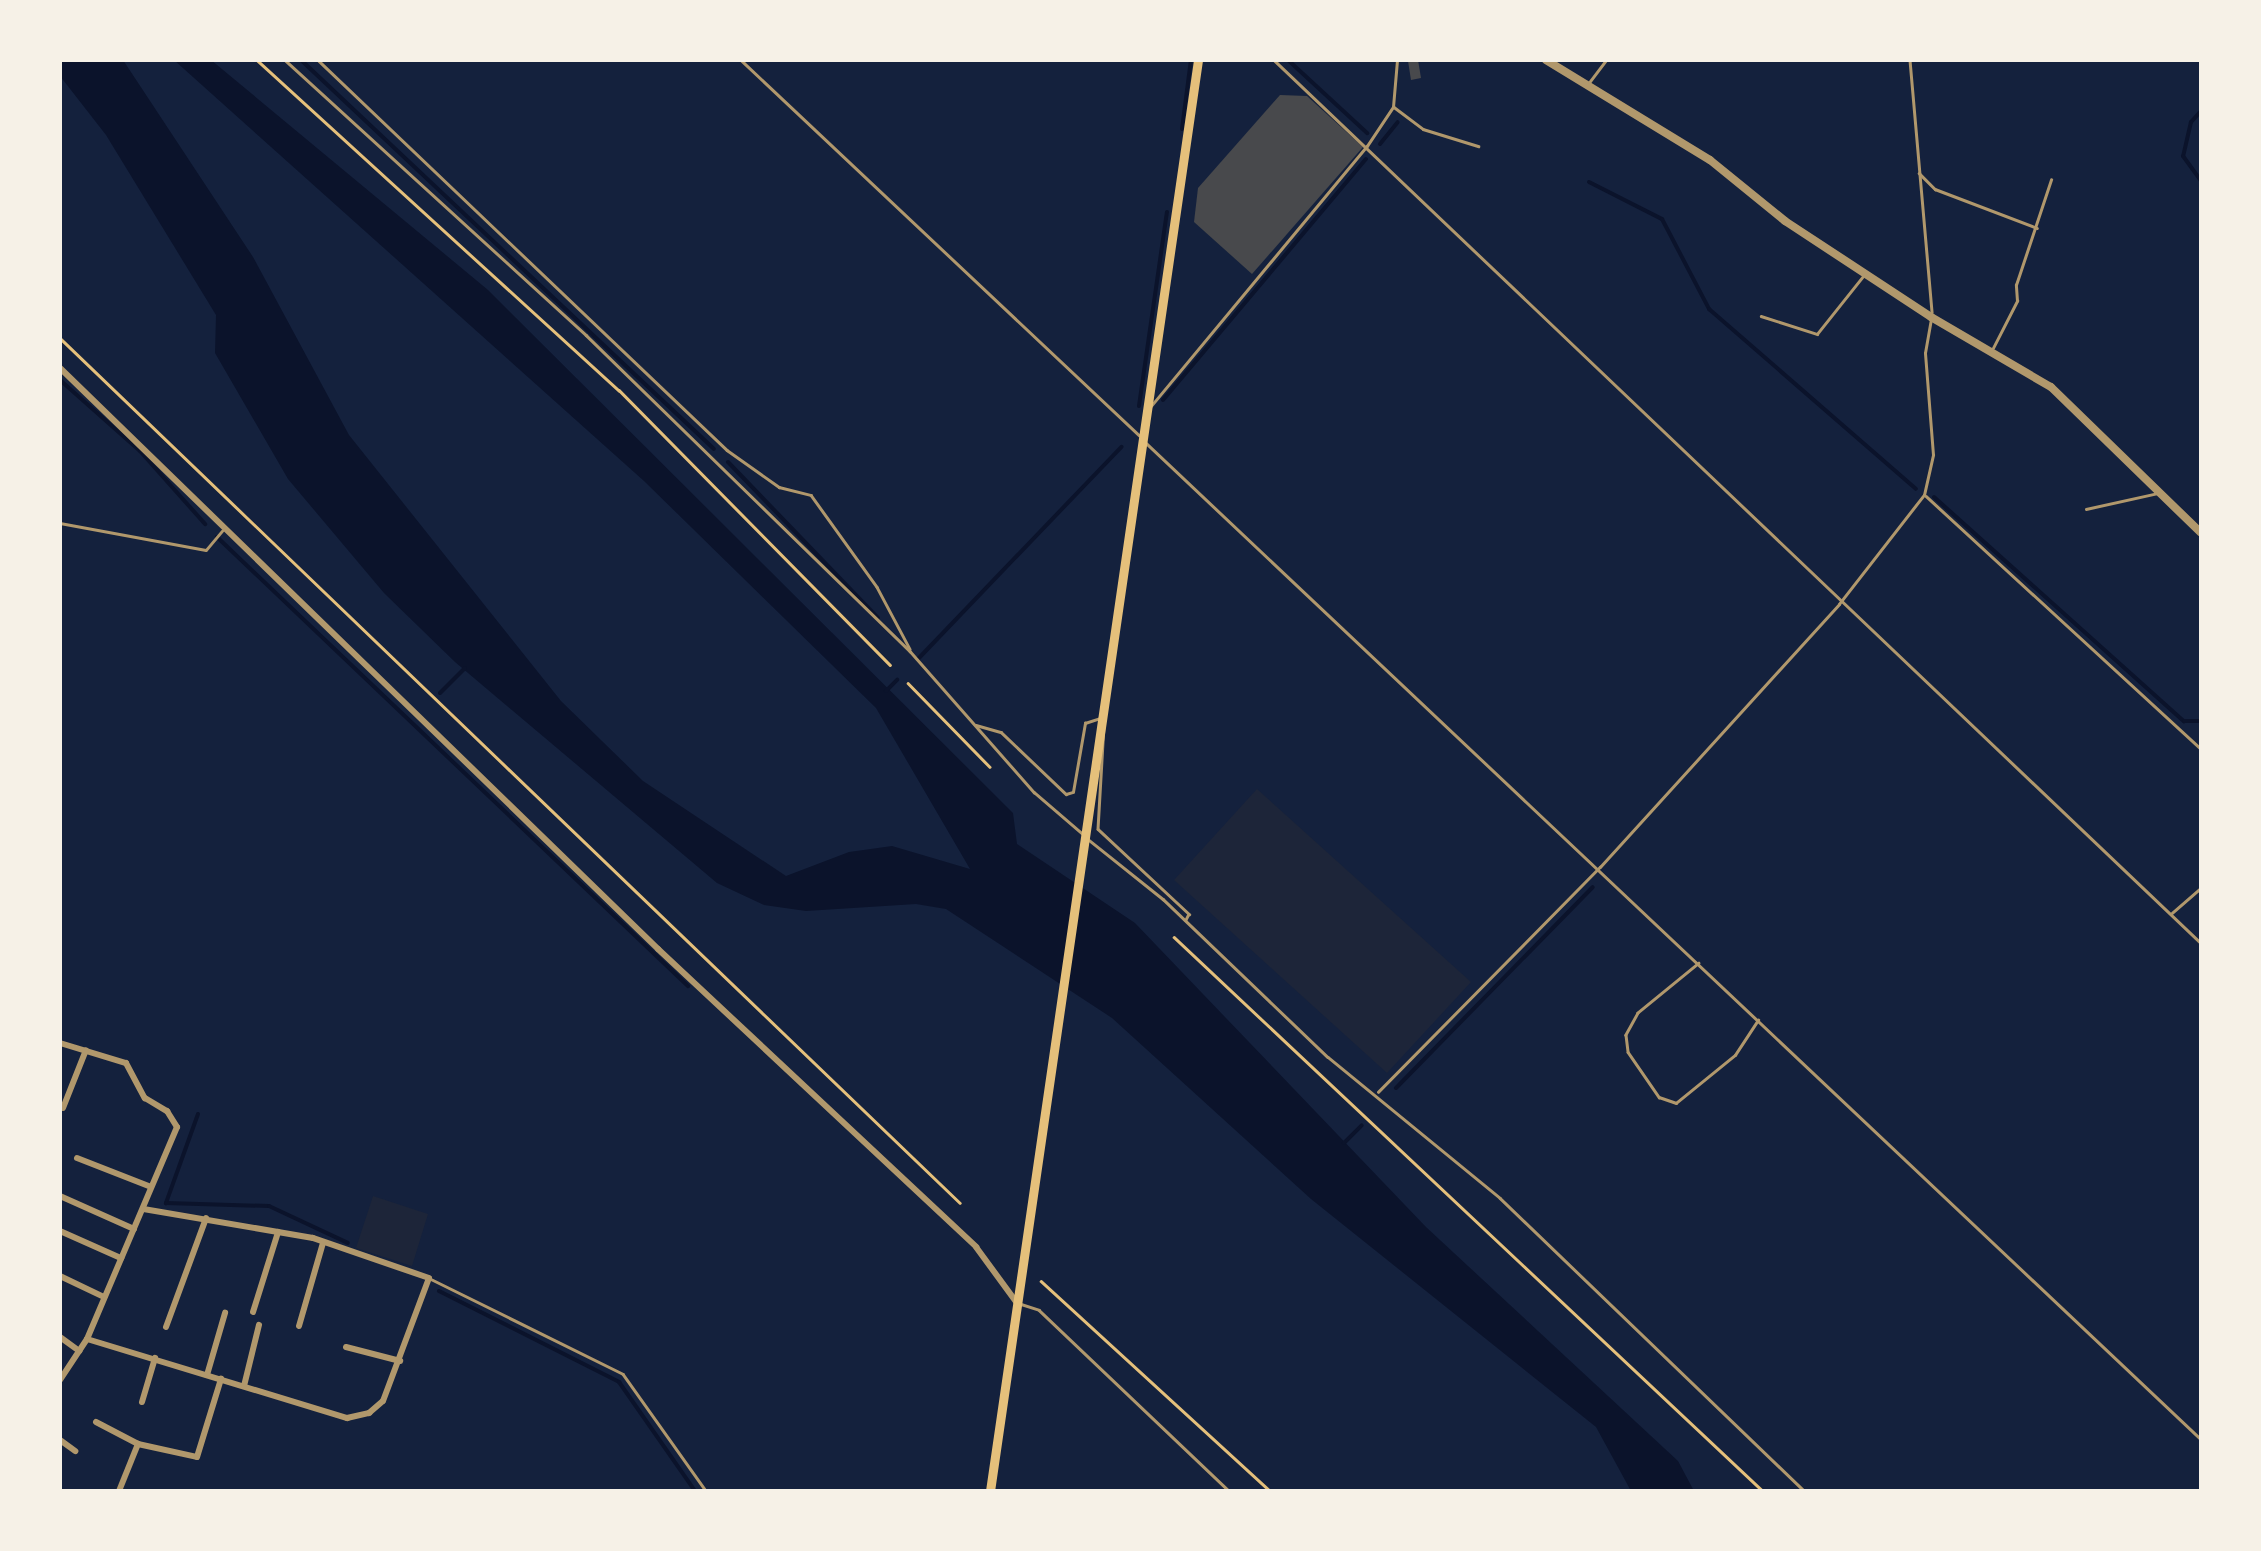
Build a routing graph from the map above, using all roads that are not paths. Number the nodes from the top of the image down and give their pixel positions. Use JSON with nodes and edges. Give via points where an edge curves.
{"nodes":[{"id":1,"x":285,"y":60,"type":"edge"},
{"id":2,"x":741,"y":60,"type":"edge"},
{"id":3,"x":1198,"y":60,"type":"edge"},
{"id":4,"x":1274,"y":60,"type":"edge"},
{"id":5,"x":1397,"y":60,"type":"edge"},
{"id":6,"x":1546,"y":60,"type":"edge"},
{"id":7,"x":1606,"y":60,"type":"edge"},
{"id":8,"x":1910,"y":60,"type":"edge"},
{"id":9,"x":321,"y":61,"type":"edge"},
{"id":10,"x":1587,"y":86,"type":"junction"},
{"id":11,"x":1393,"y":106,"type":"junction"},
{"id":12,"x":1367,"y":146,"type":"junction"},
{"id":13,"x":1478,"y":146,"type":"dead end"},
{"id":14,"x":1918,"y":172,"type":"junction"},
{"id":15,"x":2051,"y":180,"type":"dead end"},
{"id":16,"x":2038,"y":228,"type":"junction"},
{"id":17,"x":1865,"y":274,"type":"junction"},
{"id":18,"x":1760,"y":316,"type":"dead end"},
{"id":19,"x":1931,"y":317,"type":"junction"},
{"id":20,"x":1992,"y":348,"type":"junction"},
{"id":21,"x":60,"y":368,"type":"edge"},
{"id":22,"x":1144,"y":414,"type":"junction"},
{"id":23,"x":1140,"y":438,"type":"junction"},
{"id":24,"x":2160,"y":492,"type":"junction"},
{"id":25,"x":1924,"y":495,"type":"junction"},
{"id":26,"x":2086,"y":509,"type":"dead end"},
{"id":27,"x":60,"y":523,"type":"edge"},
{"id":28,"x":224,"y":528,"type":"junction"},
{"id":29,"x":2201,"y":533,"type":"edge"},
{"id":30,"x":1839,"y":604,"type":"junction"},
{"id":31,"x":910,"y":651,"type":"junction"},
{"id":32,"x":1098,"y":715,"type":"junction"},
{"id":33,"x":976,"y":724,"type":"junction"},
{"id":34,"x":2201,"y":749,"type":"edge"},
{"id":35,"x":1600,"y":867,"type":"junction"},
{"id":36,"x":2201,"y":888,"type":"edge"},
{"id":37,"x":2170,"y":914,"type":"junction"},
{"id":38,"x":1185,"y":921,"type":"junction"},
{"id":39,"x":2201,"y":943,"type":"edge"},
{"id":40,"x":1700,"y":962,"type":"junction"},
{"id":41,"x":1759,"y":1018,"type":"junction"},
{"id":42,"x":60,"y":1044,"type":"edge"},
{"id":43,"x":86,"y":1050,"type":"junction"},
{"id":44,"x":1377,"y":1093,"type":"junction"},
{"id":45,"x":63,"y":1108,"type":"dead end"},
{"id":46,"x":77,"y":1158,"type":"dead end"},
{"id":47,"x":151,"y":1187,"type":"junction"},
{"id":48,"x":60,"y":1196,"type":"edge"},
{"id":49,"x":144,"y":1209,"type":"junction"},
{"id":50,"x":206,"y":1218,"type":"junction"},
{"id":51,"x":134,"y":1229,"type":"junction"},
{"id":52,"x":60,"y":1231,"type":"edge"},
{"id":53,"x":278,"y":1232,"type":"junction"},
{"id":54,"x":323,"y":1243,"type":"junction"},
{"id":55,"x":121,"y":1258,"type":"junction"},
{"id":56,"x":60,"y":1276,"type":"edge"},
{"id":57,"x":430,"y":1278,"type":"junction"},
{"id":58,"x":104,"y":1298,"type":"junction"},
{"id":59,"x":1017,"y":1303,"type":"junction"},
{"id":60,"x":253,"y":1312,"type":"dead end"},
{"id":61,"x":225,"y":1314,"type":"dead end"},
{"id":62,"x":259,"y":1325,"type":"dead end"},
{"id":63,"x":298,"y":1326,"type":"dead end"},
{"id":64,"x":166,"y":1327,"type":"dead end"},
{"id":65,"x":60,"y":1337,"type":"edge"},
{"id":66,"x":87,"y":1339,"type":"junction"},
{"id":67,"x":346,"y":1347,"type":"dead end"},
{"id":68,"x":80,"y":1351,"type":"junction"},
{"id":69,"x":156,"y":1358,"type":"junction"},
{"id":70,"x":400,"y":1361,"type":"junction"},
{"id":71,"x":207,"y":1375,"type":"junction"},
{"id":72,"x":221,"y":1379,"type":"junction"},
{"id":73,"x":60,"y":1380,"type":"edge"},
{"id":74,"x":244,"y":1386,"type":"junction"},
{"id":75,"x":142,"y":1402,"type":"dead end"},
{"id":76,"x":96,"y":1422,"type":"dead end"},
{"id":77,"x":2201,"y":1439,"type":"edge"},
{"id":78,"x":60,"y":1440,"type":"edge"},
{"id":79,"x":138,"y":1444,"type":"junction"},
{"id":80,"x":74,"y":1451,"type":"dead end"},
{"id":81,"x":118,"y":1491,"type":"edge"},
{"id":82,"x":706,"y":1491,"type":"edge"},
{"id":83,"x":990,"y":1491,"type":"edge"},
{"id":84,"x":1229,"y":1491,"type":"edge"},
{"id":85,"x":1805,"y":1491,"type":"edge"}],
"edges":[{"from":1,"to":31,"type":"lane","via":[[586,334]]},
{"from":2,"to":23,"type":"lane"},
{"from":3,"to":22,"type":"main road"},
{"from":4,"to":12,"type":"lane"},
{"from":5,"to":11,"type":"lane"},
{"from":6,"to":10,"type":"street"},
{"from":7,"to":10,"type":"lane"},
{"from":8,"to":14,"type":"lane"},
{"from":9,"to":31,"type":"lane","via":[[727,450],[779,486],[810,495],[878,587]]},
{"from":10,"to":17,"type":"street","via":[[1710,160]]},
{"from":11,"to":12,"type":"lane"},
{"from":11,"to":13,"type":"lane","via":[[1423,129]]},
{"from":12,"to":22,"type":"lane"},
{"from":12,"to":30,"type":"lane"},
{"from":14,"to":16,"type":"lane","via":[[1935,189]]},
{"from":14,"to":19,"type":"lane","via":[[1935,291]]},
{"from":15,"to":16,"type":"lane"},
{"from":16,"to":20,"type":"lane","via":[[2016,285],[2017,301]]},
{"from":17,"to":18,"type":"lane","via":[[1817,334]]},
{"from":17,"to":19,"type":"street"},
{"from":19,"to":20,"type":"street"},
{"from":19,"to":25,"type":"lane","via":[[1925,353],[1933,456]]},
{"from":20,"to":24,"type":"street","via":[[2051,387]]},
{"from":21,"to":28,"type":"street"},
{"from":22,"to":23,"type":"main road"},
{"from":23,"to":32,"type":"main road"},
{"from":23,"to":35,"type":"lane"},
{"from":24,"to":26,"type":"lane"},
{"from":24,"to":29,"type":"street"},
{"from":25,"to":30,"type":"lane"},
{"from":25,"to":34,"type":"lane"},
{"from":27,"to":28,"type":"lane","via":[[206,550]]},
{"from":28,"to":59,"type":"street","via":[[976,1247]]},
{"from":30,"to":35,"type":"lane"},
{"from":30,"to":37,"type":"lane"},
{"from":31,"to":33,"type":"lane"},
{"from":32,"to":33,"type":"lane","via":[[1085,723],[1073,792],[1066,794],[1001,732]]},
{"from":32,"to":38,"type":"lane","via":[[1108,730],[1098,829],[1189,914]]},
{"from":32,"to":59,"type":"main road"},
{"from":33,"to":38,"type":"lane","via":[[1034,792]]},
{"from":35,"to":40,"type":"lane"},
{"from":35,"to":44,"type":"lane"},
{"from":36,"to":37,"type":"lane"},
{"from":37,"to":39,"type":"lane"},
{"from":38,"to":44,"type":"lane","via":[[1290,1024]]},
{"from":40,"to":41,"type":"lane"},
{"from":40,"to":41,"type":"lane","via":[[1638,1012],[1626,1035],[1628,1052],[1659,1097],[1676,1102],[1735,1055]]},
{"from":41,"to":77,"type":"lane"},
{"from":42,"to":43,"type":"street"},
{"from":43,"to":45,"type":"street"},
{"from":43,"to":47,"type":"street","via":[[126,1063],[144,1098],[176,1118]]},
{"from":44,"to":85,"type":"lane","via":[[1500,1198]]},
{"from":46,"to":47,"type":"street"},
{"from":47,"to":49,"type":"street"},
{"from":48,"to":51,"type":"street"},
{"from":49,"to":50,"type":"street"},
{"from":49,"to":51,"type":"street"},
{"from":50,"to":53,"type":"street"},
{"from":50,"to":64,"type":"street"},
{"from":51,"to":55,"type":"street"},
{"from":52,"to":55,"type":"street"},
{"from":53,"to":54,"type":"street"},
{"from":53,"to":60,"type":"street"},
{"from":54,"to":57,"type":"street"},
{"from":54,"to":63,"type":"street"},
{"from":55,"to":58,"type":"street"},
{"from":56,"to":58,"type":"street"},
{"from":57,"to":70,"type":"street"},
{"from":57,"to":82,"type":"lane","via":[[623,1374]]},
{"from":58,"to":66,"type":"street"},
{"from":59,"to":83,"type":"main road"},
{"from":59,"to":84,"type":"lane","via":[[1039,1310]]},
{"from":61,"to":71,"type":"street"},
{"from":62,"to":74,"type":"street"},
{"from":65,"to":68,"type":"street"},
{"from":66,"to":68,"type":"street"},
{"from":66,"to":69,"type":"street"},
{"from":67,"to":70,"type":"street"},
{"from":68,"to":73,"type":"street"},
{"from":69,"to":71,"type":"street"},
{"from":69,"to":75,"type":"street"},
{"from":70,"to":74,"type":"street","via":[[383,1401],[347,1418]]},
{"from":71,"to":72,"type":"street"},
{"from":72,"to":74,"type":"street"},
{"from":72,"to":79,"type":"street","via":[[197,1457]]},
{"from":76,"to":79,"type":"street"},
{"from":78,"to":80,"type":"street"},
{"from":79,"to":81,"type":"street"}]}
